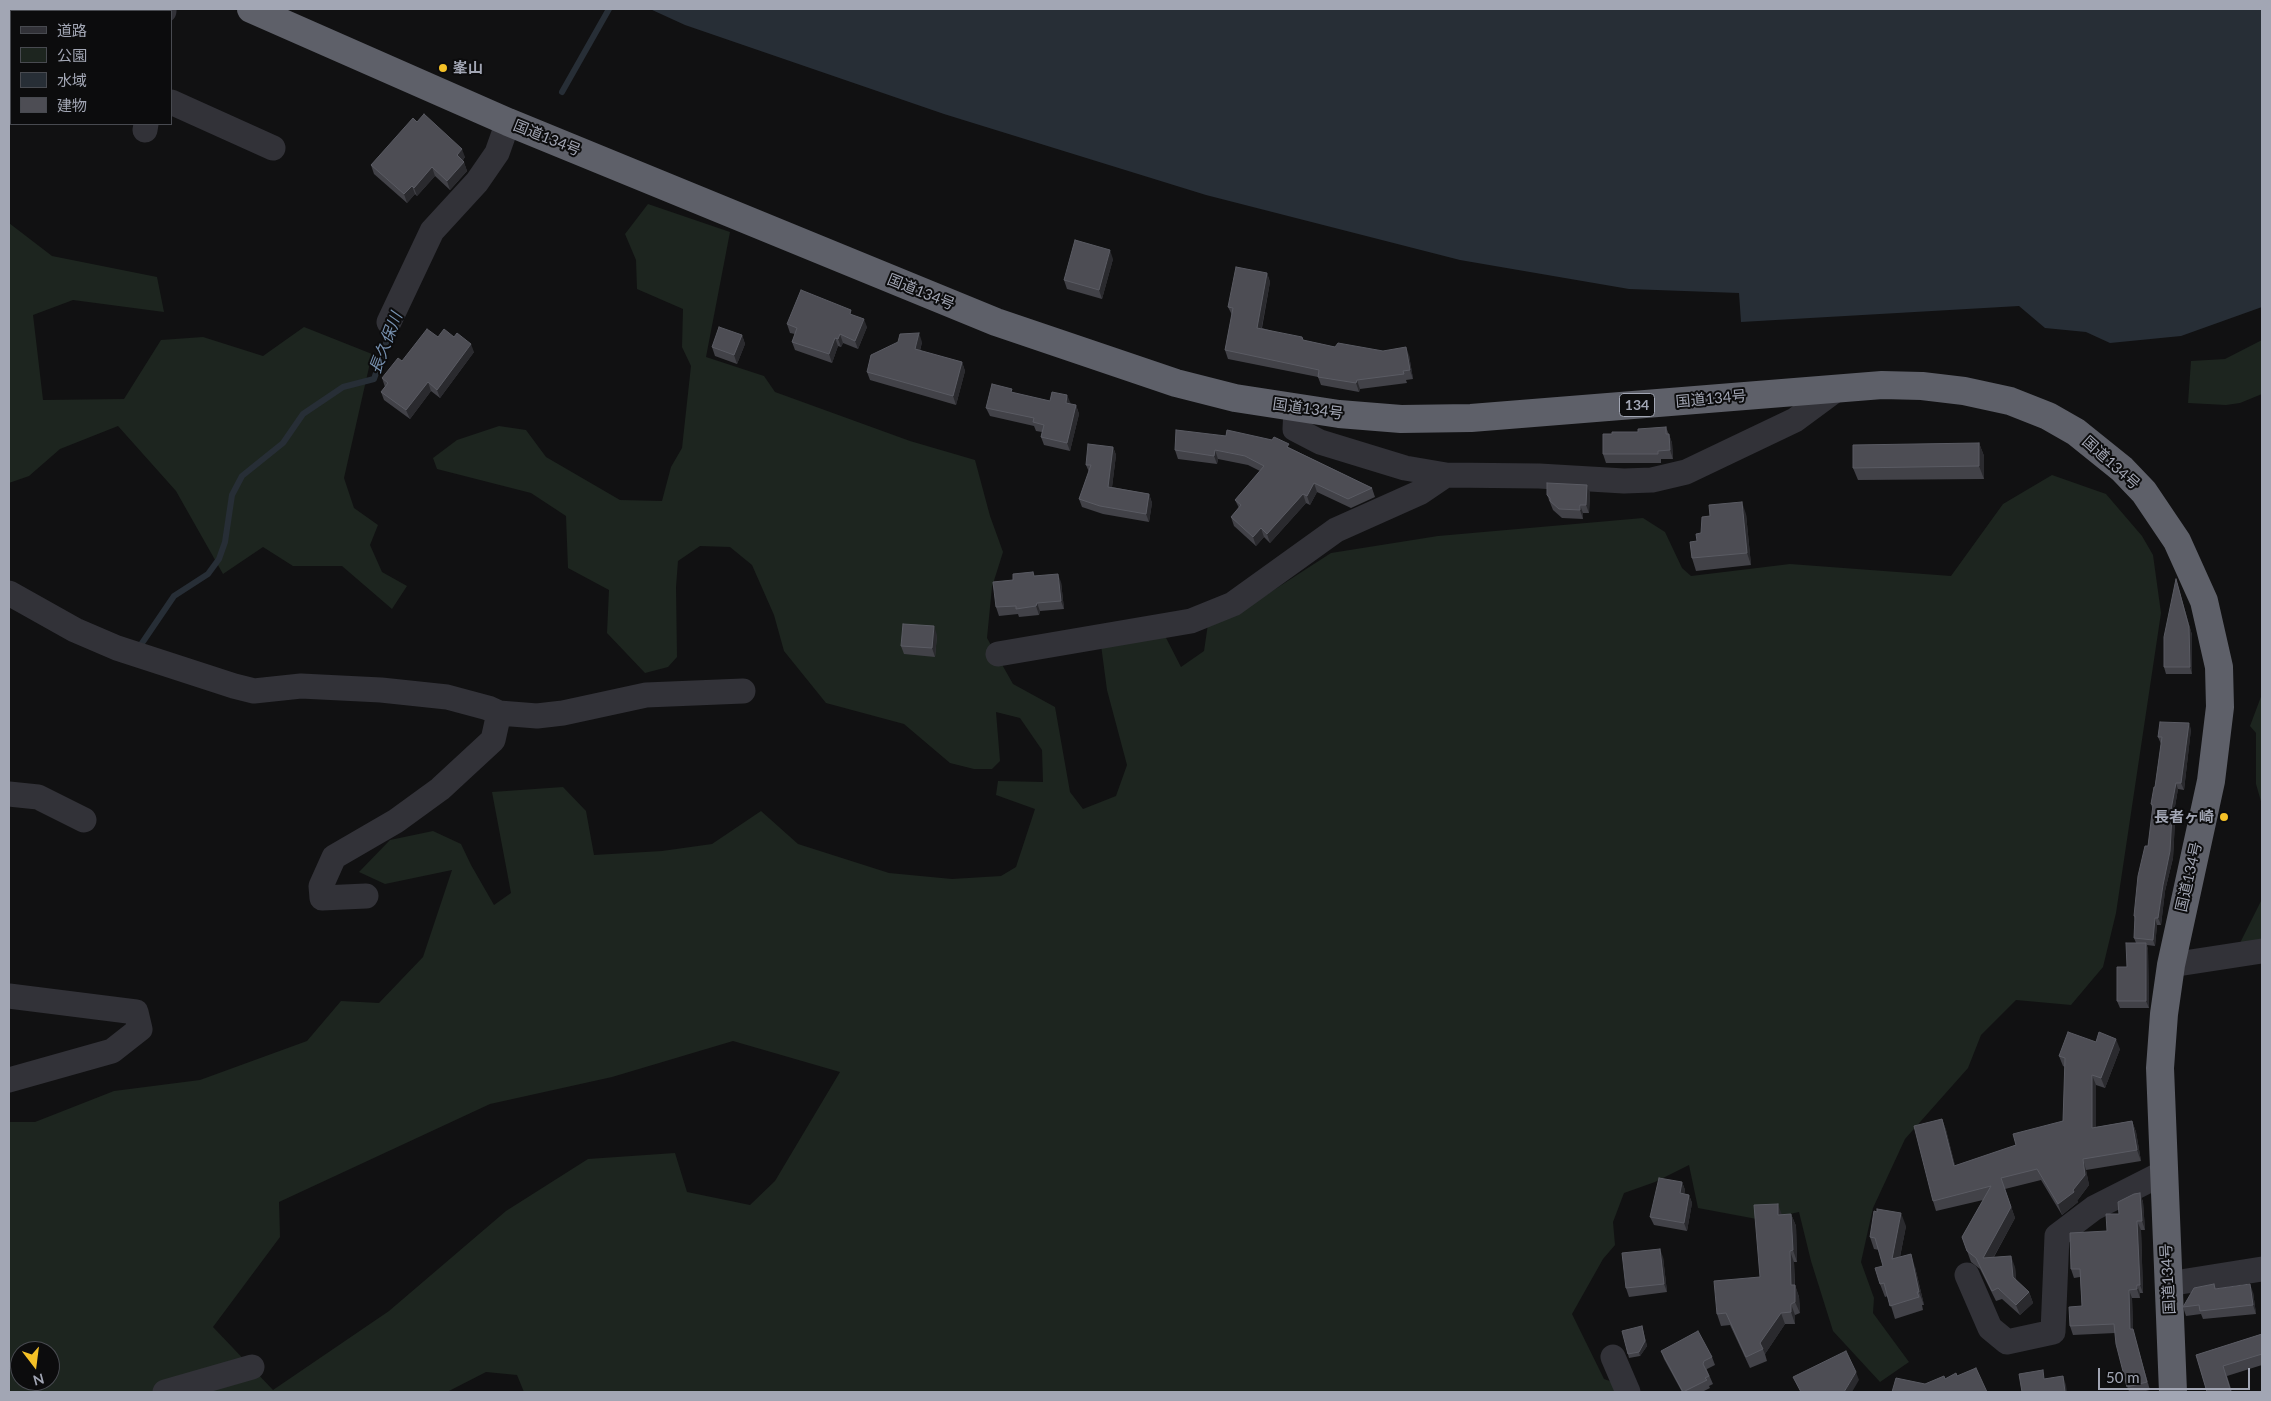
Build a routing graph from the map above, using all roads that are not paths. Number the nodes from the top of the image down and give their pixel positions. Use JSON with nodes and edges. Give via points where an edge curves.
{"nodes":[{"id":1,"x":251,"y":9,"type":"edge"},
{"id":2,"x":172,"y":102,"type":"edge"},
{"id":3,"x":508,"y":122,"type":"junction"},
{"id":4,"x":273,"y":148,"type":"dead end"},
{"id":5,"x":390,"y":322,"type":"dead end"},
{"id":6,"x":1837,"y":389,"type":"junction"},
{"id":7,"x":1296,"y":408,"type":"junction"},
{"id":8,"x":1446,"y":475,"type":"junction"},
{"id":9,"x":9,"y":592,"type":"edge"},
{"id":10,"x":998,"y":654,"type":"dead end"},
{"id":11,"x":743,"y":691,"type":"dead end"},
{"id":12,"x":499,"y":713,"type":"junction"},
{"id":13,"x":9,"y":794,"type":"edge"},
{"id":14,"x":84,"y":820,"type":"dead end"},
{"id":15,"x":366,"y":896,"type":"dead end"},
{"id":16,"x":2262,"y":952,"type":"edge"},
{"id":17,"x":2171,"y":965,"type":"junction"},
{"id":18,"x":9,"y":996,"type":"edge"},
{"id":19,"x":9,"y":1080,"type":"edge"},
{"id":20,"x":2163,"y":1173,"type":"junction"},
{"id":21,"x":2262,"y":1269,"type":"edge"},
{"id":22,"x":1967,"y":1275,"type":"dead end"},
{"id":23,"x":2168,"y":1284,"type":"junction"},
{"id":24,"x":1613,"y":1357,"type":"dead end"},
{"id":25,"x":252,"y":1367,"type":"dead end"},
{"id":26,"x":165,"y":1392,"type":"edge"},
{"id":27,"x":1628,"y":1392,"type":"edge"},
{"id":28,"x":2173,"y":1392,"type":"edge"}],
"edges":[{"from":1,"to":3,"type":"highway","name":"国道134号","number":"134"},
{"from":2,"to":4,"type":"street"},
{"from":3,"to":5,"type":"street","via":[[498,153],[477,182],[432,231]]},
{"from":3,"to":7,"type":"highway","name":"国道134号","number":"134","via":[[996,322],[1176,383],[1235,398]]},
{"from":6,"to":7,"type":"highway","name":"国道134号","number":"134","via":[[1472,418],[1401,419]]},
{"from":6,"to":8,"type":"street","via":[[1796,420],[1686,472],[1652,480]]},
{"from":6,"to":17,"type":"highway","name":"国道134号","number":"134","via":[[1882,385],[1964,391],[2010,401],[2048,416],[2076,432],[2122,469],[2144,492],[2177,541],[2204,601],[2218,659],[2221,691],[2211,781]]},
{"from":7,"to":8,"type":"street","via":[[1296,428],[1320,442],[1405,468]]},
{"from":8,"to":10,"type":"street","via":[[1421,492],[1336,530],[1233,604],[1190,621]]},
{"from":9,"to":12,"type":"street","via":[[74,630],[117,648],[234,686],[254,690],[301,686],[381,690],[446,697]]},
{"from":11,"to":12,"type":"street","via":[[646,696],[563,714]]},
{"from":12,"to":15,"type":"street","via":[[493,740],[440,789],[396,821],[334,857],[321,886],[322,898]]},
{"from":13,"to":14,"type":"street","via":[[38,797]]},
{"from":16,"to":17,"type":"street"},
{"from":17,"to":20,"type":"highway","name":"国道134号","number":"134","via":[[2160,1068]]},
{"from":18,"to":19,"type":"street","via":[[136,1012],[140,1029],[112,1051]]},
{"from":20,"to":22,"type":"street","via":[[2094,1208],[2057,1236],[2052,1332],[2007,1342],[1990,1328]]},
{"from":20,"to":23,"type":"highway","name":"国道134号","number":"134"},
{"from":21,"to":23,"type":"street"},
{"from":23,"to":28,"type":"highway","name":"国道134号","number":"134"},
{"from":24,"to":27,"type":"street"},
{"from":25,"to":26,"type":"street"}]}
